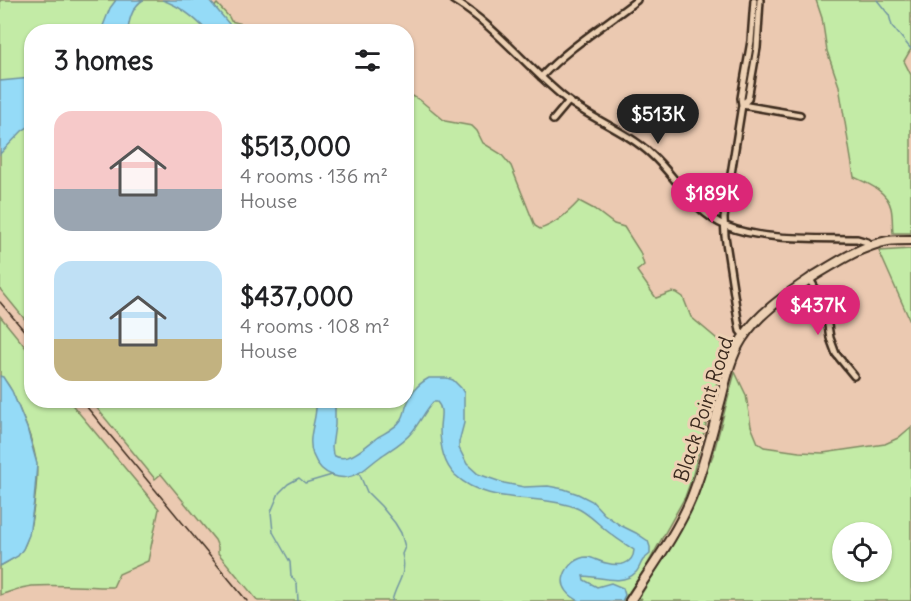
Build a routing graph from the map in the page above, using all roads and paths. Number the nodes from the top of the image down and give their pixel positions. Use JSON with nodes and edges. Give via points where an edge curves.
{"nodes":[{"id":1,"x":453,"y":0,"type":"edge"},
{"id":2,"x":637,"y":0,"type":"edge"},
{"id":3,"x":754,"y":0,"type":"edge"},
{"id":4,"x":760,"y":0,"type":"edge"},
{"id":5,"x":541,"y":77,"type":"junction"},
{"id":6,"x":569,"y":101,"type":"junction"},
{"id":7,"x":742,"y":105,"type":"junction"},
{"id":8,"x":800,"y":115,"type":"dead end"},
{"id":9,"x":553,"y":120,"type":"dead end"},
{"id":10,"x":724,"y":225,"type":"junction"},
{"id":11,"x":911,"y":240,"type":"edge"},
{"id":12,"x":872,"y":246,"type":"junction"},
{"id":13,"x":810,"y":279,"type":"junction"},
{"id":14,"x":744,"y":336,"type":"junction"},
{"id":15,"x":854,"y":376,"type":"dead end"},
{"id":16,"x":632,"y":598,"type":"edge"}],
"edges":[{"from":1,"to":5,"type":"street"},
{"from":2,"to":5,"type":"street","via":[[576,45]]},
{"from":3,"to":7,"type":"street"},
{"from":4,"to":7,"type":"street","via":[[755,59],[748,99]]},
{"from":5,"to":6,"type":"street"},
{"from":6,"to":9,"type":"street"},
{"from":6,"to":10,"type":"street","via":[[644,148],[699,207]]},
{"from":7,"to":8,"type":"street"},
{"from":7,"to":10,"type":"street"},
{"from":10,"to":12,"type":"street","via":[[765,235],[857,239]]},
{"from":10,"to":14,"type":"street","via":[[740,331]]},
{"from":11,"to":12,"type":"main road","name":"Black Point Road"},
{"from":12,"to":13,"type":"main road","name":"Black Point Road"},
{"from":13,"to":14,"type":"main road","name":"Black Point Road","via":[[765,313]]},
{"from":13,"to":15,"type":"street","via":[[824,302],[832,346]]},
{"from":14,"to":16,"type":"main road","name":"Black Point Road","via":[[729,371],[690,501]]}]}
